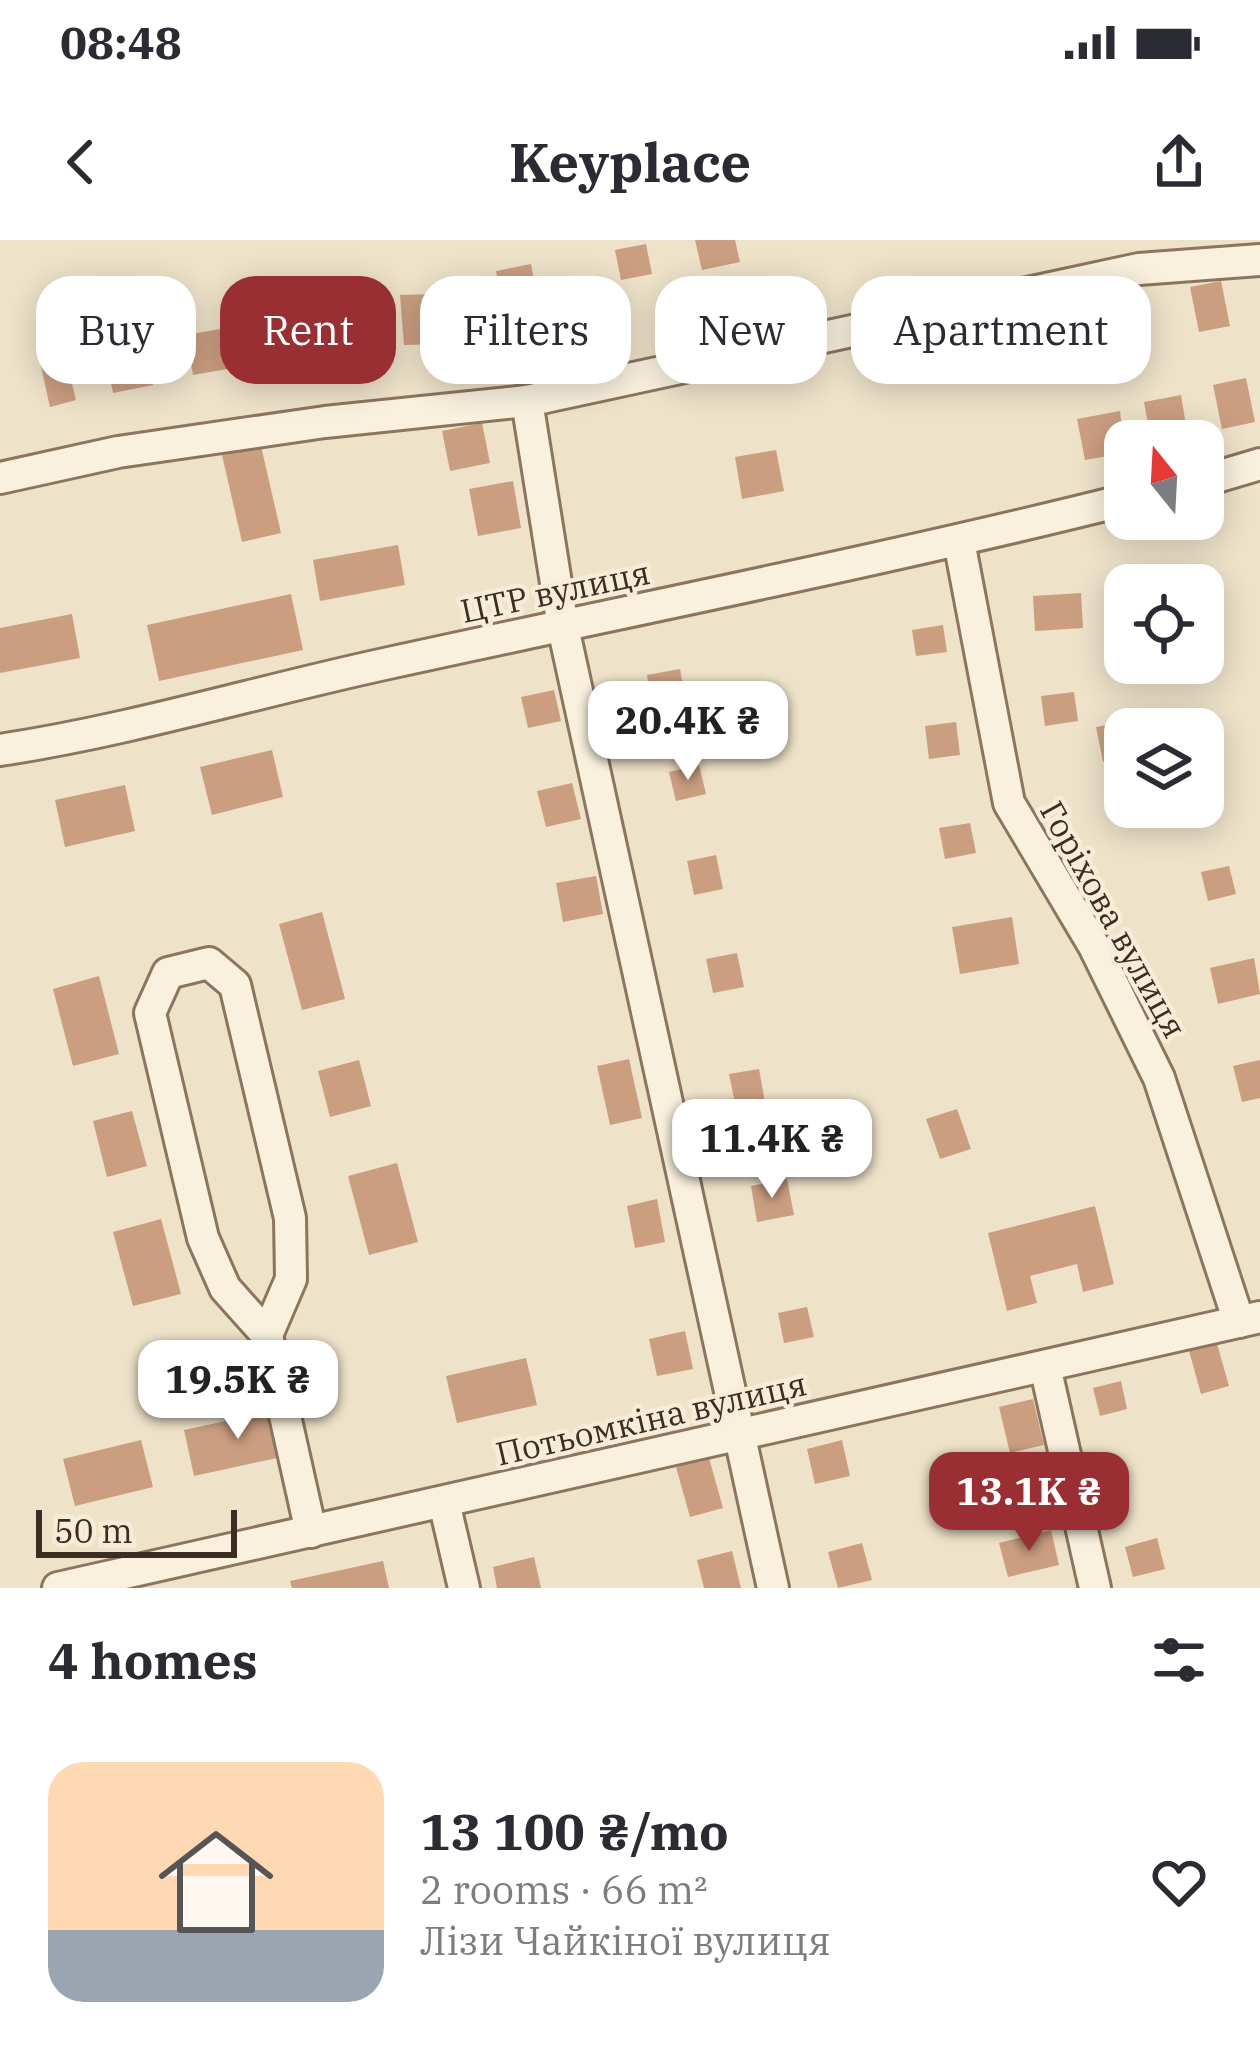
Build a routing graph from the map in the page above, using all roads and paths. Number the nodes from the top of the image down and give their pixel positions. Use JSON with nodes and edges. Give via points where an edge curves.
{"nodes":[{"id":1,"x":1260,"y":260,"type":"edge"},
{"id":2,"x":526,"y":400,"type":"junction"},
{"id":3,"x":1260,"y":464,"type":"edge"},
{"id":4,"x":1224,"y":475,"type":"edge"},
{"id":5,"x":0,"y":478,"type":"edge"},
{"id":6,"x":1104,"y":505,"type":"edge"},
{"id":7,"x":959,"y":542,"type":"junction"},
{"id":8,"x":563,"y":627,"type":"junction"},
{"id":9,"x":0,"y":750,"type":"edge"},
{"id":10,"x":1249,"y":1319,"type":"edge"},
{"id":11,"x":267,"y":1335,"type":"junction"},
{"id":12,"x":1045,"y":1366,"type":"junction"},
{"id":13,"x":737,"y":1435,"type":"junction"},
{"id":14,"x":444,"y":1502,"type":"junction"},
{"id":15,"x":311,"y":1532,"type":"junction"},
{"id":16,"x":195,"y":1575,"type":"edge"},
{"id":17,"x":58,"y":1588,"type":"edge"},
{"id":18,"x":464,"y":1588,"type":"edge"},
{"id":19,"x":773,"y":1588,"type":"edge"},
{"id":20,"x":1095,"y":1588,"type":"edge"}],
"edges":[{"from":1,"to":2,"type":"street","via":[[1139,268]]},
{"from":2,"to":5,"type":"street","via":[[279,428]]},
{"from":2,"to":8,"type":"street"},
{"from":3,"to":4,"type":"street"},
{"from":6,"to":7,"type":"street","name":"ЦТР вулиця"},
{"from":7,"to":8,"type":"street","name":"ЦТР вулиця"},
{"from":7,"to":10,"type":"street","name":"Горіхова вулиця","via":[[1010,803],[1159,1078]]},
{"from":8,"to":9,"type":"street","name":"ЦТР вулиця","via":[[104,734]]},
{"from":8,"to":13,"type":"street"},
{"from":10,"to":12,"type":"street","name":"Потьомкіна вулиця"},
{"from":11,"to":11,"type":"street","via":[[291,1279],[290,1219],[235,985],[209,963],[168,973],[150,1012],[203,1238],[225,1288]]},
{"from":11,"to":15,"type":"street"},
{"from":12,"to":13,"type":"street","name":"Потьомкіна вулиця"},
{"from":12,"to":20,"type":"street"},
{"from":13,"to":14,"type":"street","name":"Потьомкіна вулиця"},
{"from":13,"to":19,"type":"street"},
{"from":14,"to":15,"type":"street","name":"Потьомкіна вулиця"},
{"from":14,"to":18,"type":"street"},
{"from":15,"to":16,"type":"street","name":"Потьомкіна вулиця"},
{"from":16,"to":17,"type":"street","name":"Потьомкіна вулиця"}]}
